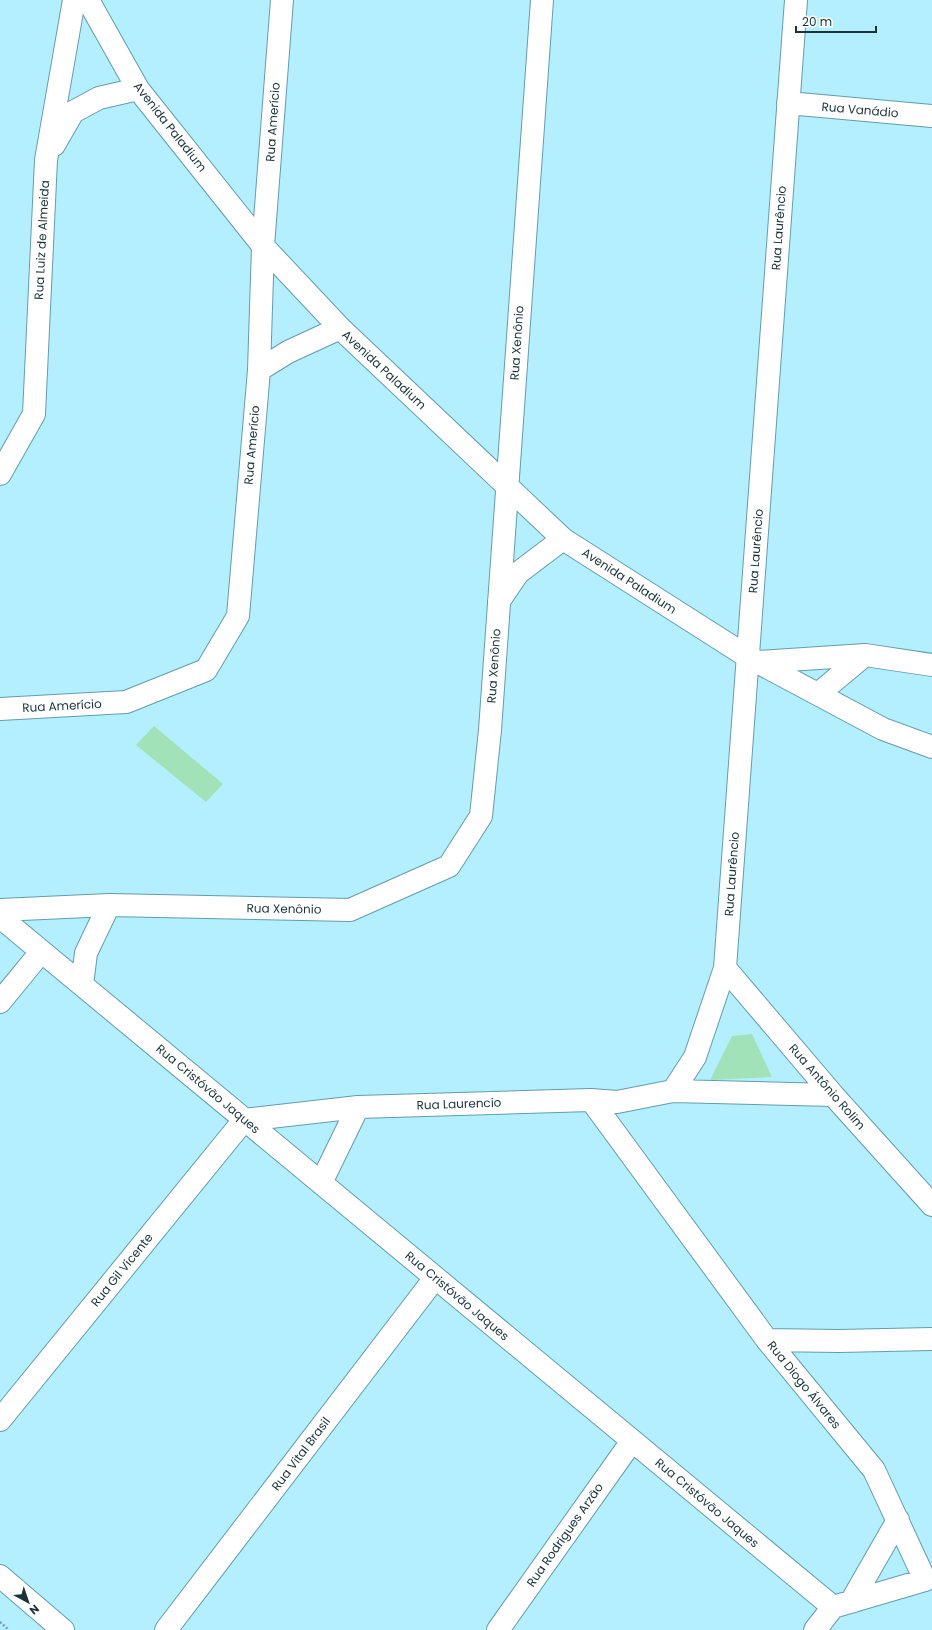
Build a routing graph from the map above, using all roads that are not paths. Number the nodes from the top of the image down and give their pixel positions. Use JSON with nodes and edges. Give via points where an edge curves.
{"nodes":[{"id":1,"x":74,"y":0,"type":"edge"},
{"id":2,"x":88,"y":0,"type":"edge"},
{"id":3,"x":282,"y":0,"type":"edge"},
{"id":4,"x":542,"y":0,"type":"edge"},
{"id":5,"x":796,"y":0,"type":"edge"},
{"id":6,"x":138,"y":90,"type":"junction"},
{"id":7,"x":788,"y":103,"type":"junction"},
{"id":8,"x":932,"y":116,"type":"edge"},
{"id":9,"x":46,"y":160,"type":"junction"},
{"id":10,"x":263,"y":246,"type":"junction"},
{"id":11,"x":340,"y":328,"type":"junction"},
{"id":12,"x":259,"y":370,"type":"junction"},
{"id":13,"x":0,"y":474,"type":"edge"},
{"id":14,"x":507,"y":486,"type":"junction"},
{"id":15,"x":563,"y":539,"type":"junction"},
{"id":16,"x":499,"y":602,"type":"junction"},
{"id":17,"x":865,"y":655,"type":"junction"},
{"id":18,"x":752,"y":659,"type":"junction"},
{"id":19,"x":932,"y":665,"type":"edge"},
{"id":20,"x":818,"y":694,"type":"junction"},
{"id":21,"x":0,"y":709,"type":"edge"},
{"id":22,"x":932,"y":747,"type":"edge"},
{"id":23,"x":109,"y":905,"type":"junction"},
{"id":24,"x":0,"y":910,"type":"edge"},
{"id":25,"x":0,"y":917,"type":"edge"},
{"id":26,"x":41,"y":952,"type":"junction"},
{"id":27,"x":725,"y":968,"type":"junction"},
{"id":28,"x":82,"y":985,"type":"junction"},
{"id":29,"x":0,"y":1002,"type":"edge"},
{"id":30,"x":673,"y":1091,"type":"junction"},
{"id":31,"x":833,"y":1095,"type":"junction"},
{"id":32,"x":592,"y":1100,"type":"junction"},
{"id":33,"x":358,"y":1107,"type":"junction"},
{"id":34,"x":244,"y":1120,"type":"junction"},
{"id":35,"x":321,"y":1183,"type":"junction"},
{"id":36,"x":932,"y":1205,"type":"edge"},
{"id":37,"x":435,"y":1278,"type":"junction"},
{"id":38,"x":932,"y":1339,"type":"edge"},
{"id":39,"x":767,"y":1340,"type":"junction"},
{"id":40,"x":0,"y":1420,"type":"edge"},
{"id":41,"x":632,"y":1441,"type":"junction"},
{"id":42,"x":898,"y":1520,"type":"junction"},
{"id":43,"x":0,"y":1576,"type":"edge"},
{"id":44,"x":928,"y":1579,"type":"edge"},
{"id":45,"x":842,"y":1605,"type":"junction"},
{"id":46,"x":63,"y":1630,"type":"edge"},
{"id":47,"x":166,"y":1630,"type":"edge"},
{"id":48,"x":498,"y":1630,"type":"edge"},
{"id":49,"x":815,"y":1630,"type":"edge"}],
"edges":[{"from":1,"to":9,"type":"street","name":"Rua Luiz de Almeida"},
{"from":2,"to":6,"type":"street","name":"Avenida Paladium"},
{"from":3,"to":10,"type":"street","name":"Rua Amerício"},
{"from":4,"to":14,"type":"street","name":"Rua Xenônio"},
{"from":5,"to":7,"type":"street","name":"Rua Laurêncio"},
{"from":6,"to":9,"type":"street","via":[[99,98],[72,112]]},
{"from":6,"to":10,"type":"street","name":"Avenida Paladium"},
{"from":7,"to":8,"type":"street","name":"Rua Vanádio"},
{"from":7,"to":18,"type":"street","name":"Rua Laurêncio"},
{"from":9,"to":13,"type":"street","name":"Rua Luiz de Almeida","via":[[34,414]]},
{"from":10,"to":11,"type":"street","name":"Avenida Paladium"},
{"from":10,"to":12,"type":"street","name":"Rua Amerício"},
{"from":11,"to":12,"type":"street","via":[[288,352]]},
{"from":11,"to":14,"type":"street","name":"Avenida Paladium"},
{"from":12,"to":21,"type":"street","name":"Rua Amerício","via":[[238,616],[206,670],[126,702]]},
{"from":14,"to":15,"type":"street","name":"Avenida Paladium"},
{"from":14,"to":16,"type":"street","name":"Rua Xenônio"},
{"from":15,"to":16,"type":"street","via":[[518,573]]},
{"from":15,"to":18,"type":"street","name":"Avenida Paladium"},
{"from":16,"to":23,"type":"street","name":"Rua Xenônio","via":[[481,816],[449,866],[350,910]]},
{"from":17,"to":18,"type":"street"},
{"from":17,"to":19,"type":"street"},
{"from":17,"to":20,"type":"street"},
{"from":18,"to":20,"type":"street","name":"Avenida Paladium"},
{"from":18,"to":27,"type":"street","name":"Rua Laurêncio"},
{"from":20,"to":22,"type":"street","name":"Avenida Paladium","via":[[883,729]]},
{"from":23,"to":24,"type":"street","name":"Rua Xenônio"},
{"from":23,"to":28,"type":"street","via":[[86,953]]},
{"from":25,"to":26,"type":"street","name":"Rua Cristóvão Jaques"},
{"from":26,"to":28,"type":"street","name":"Rua Cristóvão Jaques"},
{"from":26,"to":29,"type":"street"},
{"from":27,"to":30,"type":"street","name":"Rua Laurêncio","via":[[695,1057]]},
{"from":27,"to":31,"type":"street","name":"Rua Antônio Rolim"},
{"from":28,"to":34,"type":"street","name":"Rua Cristóvão Jaques"},
{"from":30,"to":31,"type":"street","name":"Rua Laurencio"},
{"from":30,"to":32,"type":"street","name":"Rua Laurencio","via":[[617,1102]]},
{"from":31,"to":36,"type":"street","name":"Rua Antônio Rolim"},
{"from":32,"to":33,"type":"street","name":"Rua Laurencio"},
{"from":32,"to":39,"type":"street","name":"Rua Diogo Álvares"},
{"from":33,"to":34,"type":"street","name":"Rua Laurencio"},
{"from":33,"to":35,"type":"street"},
{"from":34,"to":35,"type":"street","name":"Rua Cristóvão Jaques"},
{"from":34,"to":40,"type":"street","name":"Rua Gil Vicente"},
{"from":35,"to":37,"type":"street","name":"Rua Cristóvão Jaques"},
{"from":37,"to":41,"type":"street","name":"Rua Cristóvão Jaques"},
{"from":37,"to":47,"type":"street","name":"Rua Vital Brasil"},
{"from":38,"to":39,"type":"street"},
{"from":39,"to":42,"type":"street","name":"Rua Diogo Álvares","via":[[874,1470]]},
{"from":41,"to":45,"type":"street","name":"Rua Cristóvão Jaques"},
{"from":41,"to":48,"type":"street","name":"Rua Rodrigues Arzão"},
{"from":42,"to":44,"type":"street","name":"Rua Diogo Álvares"},
{"from":42,"to":45,"type":"street"},
{"from":43,"to":46,"type":"street"},
{"from":44,"to":45,"type":"street","name":"Rua Diogo Álvares"},
{"from":45,"to":49,"type":"street"}]}
